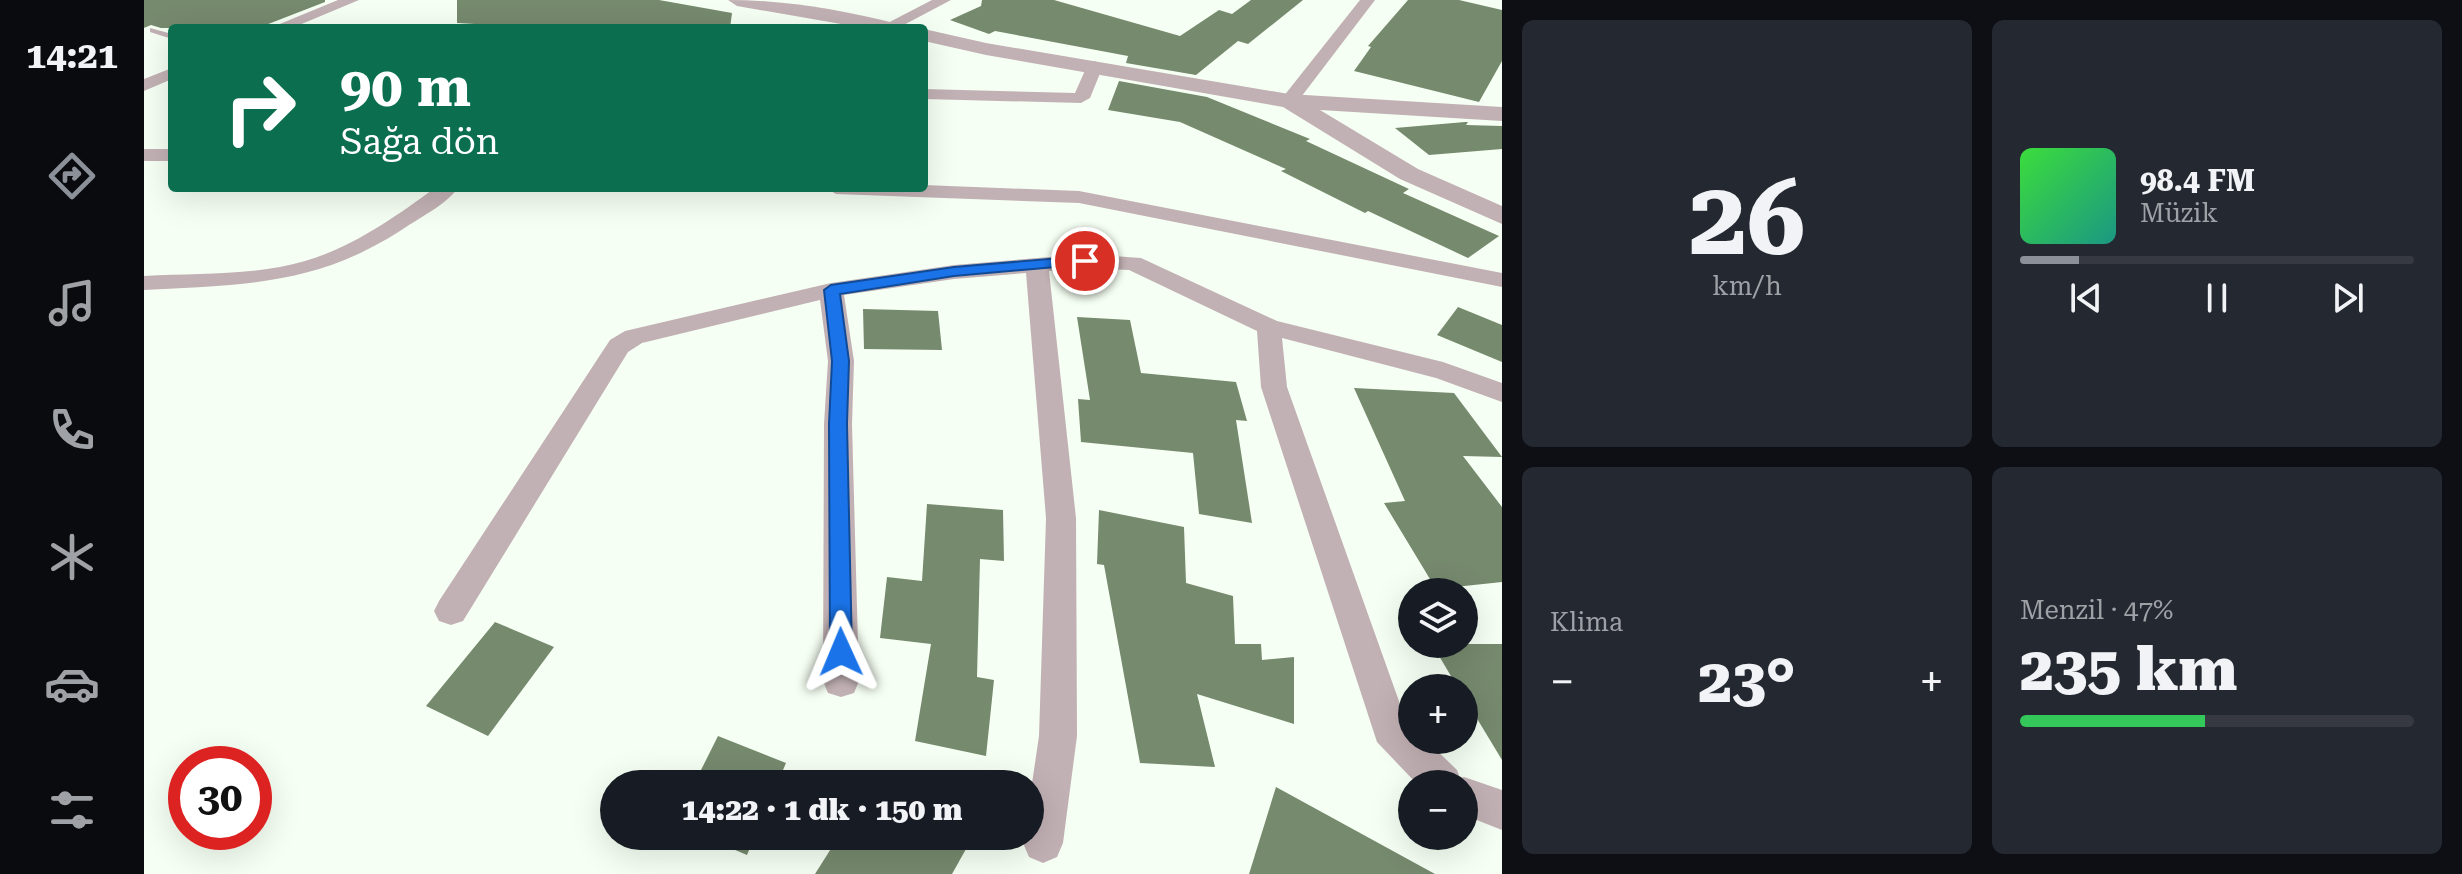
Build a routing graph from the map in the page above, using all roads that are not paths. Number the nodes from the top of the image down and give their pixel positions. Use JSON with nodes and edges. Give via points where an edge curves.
{"nodes":[{"id":1,"x":352,"y":0,"type":"edge"},
{"id":2,"x":737,"y":0,"type":"edge"},
{"id":3,"x":944,"y":0,"type":"edge"},
{"id":4,"x":1368,"y":0,"type":"edge"},
{"id":5,"x":289,"y":24,"type":"edge"},
{"id":6,"x":866,"y":24,"type":"edge"},
{"id":7,"x":896,"y":24,"type":"edge"},
{"id":8,"x":153,"y":30,"type":"dead end"},
{"id":9,"x":168,"y":36,"type":"edge"},
{"id":10,"x":928,"y":36,"type":"edge"},
{"id":11,"x":1095,"y":66,"type":"junction"},
{"id":12,"x":168,"y":75,"type":"edge"},
{"id":13,"x":144,"y":86,"type":"edge"},
{"id":14,"x":928,"y":94,"type":"edge"},
{"id":15,"x":1289,"y":101,"type":"junction"},
{"id":16,"x":1502,"y":114,"type":"edge"},
{"id":17,"x":144,"y":155,"type":"edge"},
{"id":18,"x":168,"y":155,"type":"edge"},
{"id":19,"x":928,"y":191,"type":"edge"},
{"id":20,"x":443,"y":192,"type":"edge"},
{"id":21,"x":1502,"y":216,"type":"edge"},
{"id":22,"x":1037,"y":264,"type":"junction"},
{"id":23,"x":1502,"y":280,"type":"edge"},
{"id":24,"x":144,"y":283,"type":"edge"},
{"id":25,"x":831,"y":290,"type":"junction"},
{"id":26,"x":1269,"y":327,"type":"junction"},
{"id":27,"x":1502,"y":393,"type":"edge"},
{"id":28,"x":451,"y":611,"type":"dead end"},
{"id":29,"x":841,"y":681,"type":"dead end"},
{"id":30,"x":1430,"y":770,"type":"edge"},
{"id":31,"x":1478,"y":801,"type":"edge"},
{"id":32,"x":1502,"y":810,"type":"edge"},
{"id":33,"x":1044,"y":836,"type":"edge"}],
"edges":[{"from":1,"to":5,"type":"street"},
{"from":2,"to":6,"type":"street"},
{"from":3,"to":7,"type":"street"},
{"from":4,"to":15,"type":"street"},
{"from":8,"to":9,"type":"lane"},
{"from":10,"to":11,"type":"street"},
{"from":11,"to":14,"type":"street","via":[[1081,98]]},
{"from":11,"to":15,"type":"street"},
{"from":12,"to":13,"type":"street"},
{"from":15,"to":16,"type":"street"},
{"from":15,"to":21,"type":"street","via":[[1409,174]]},
{"from":17,"to":18,"type":"street"},
{"from":19,"to":23,"type":"street","via":[[1079,197]]},
{"from":20,"to":24,"type":"street","via":[[411,216],[331,260],[276,273]]},
{"from":22,"to":25,"type":"street"},
{"from":22,"to":26,"type":"street","via":[[1133,263]]},
{"from":22,"to":33,"type":"street","via":[[1061,518],[1058,736]]},
{"from":25,"to":28,"type":"street","via":[[634,337],[619,346]]},
{"from":25,"to":29,"type":"street","via":[[841,361]]},
{"from":26,"to":27,"type":"street","via":[[1443,371]]},
{"from":26,"to":30,"type":"street","via":[[1274,387],[1390,729]]},
{"from":31,"to":32,"type":"street"}]}
